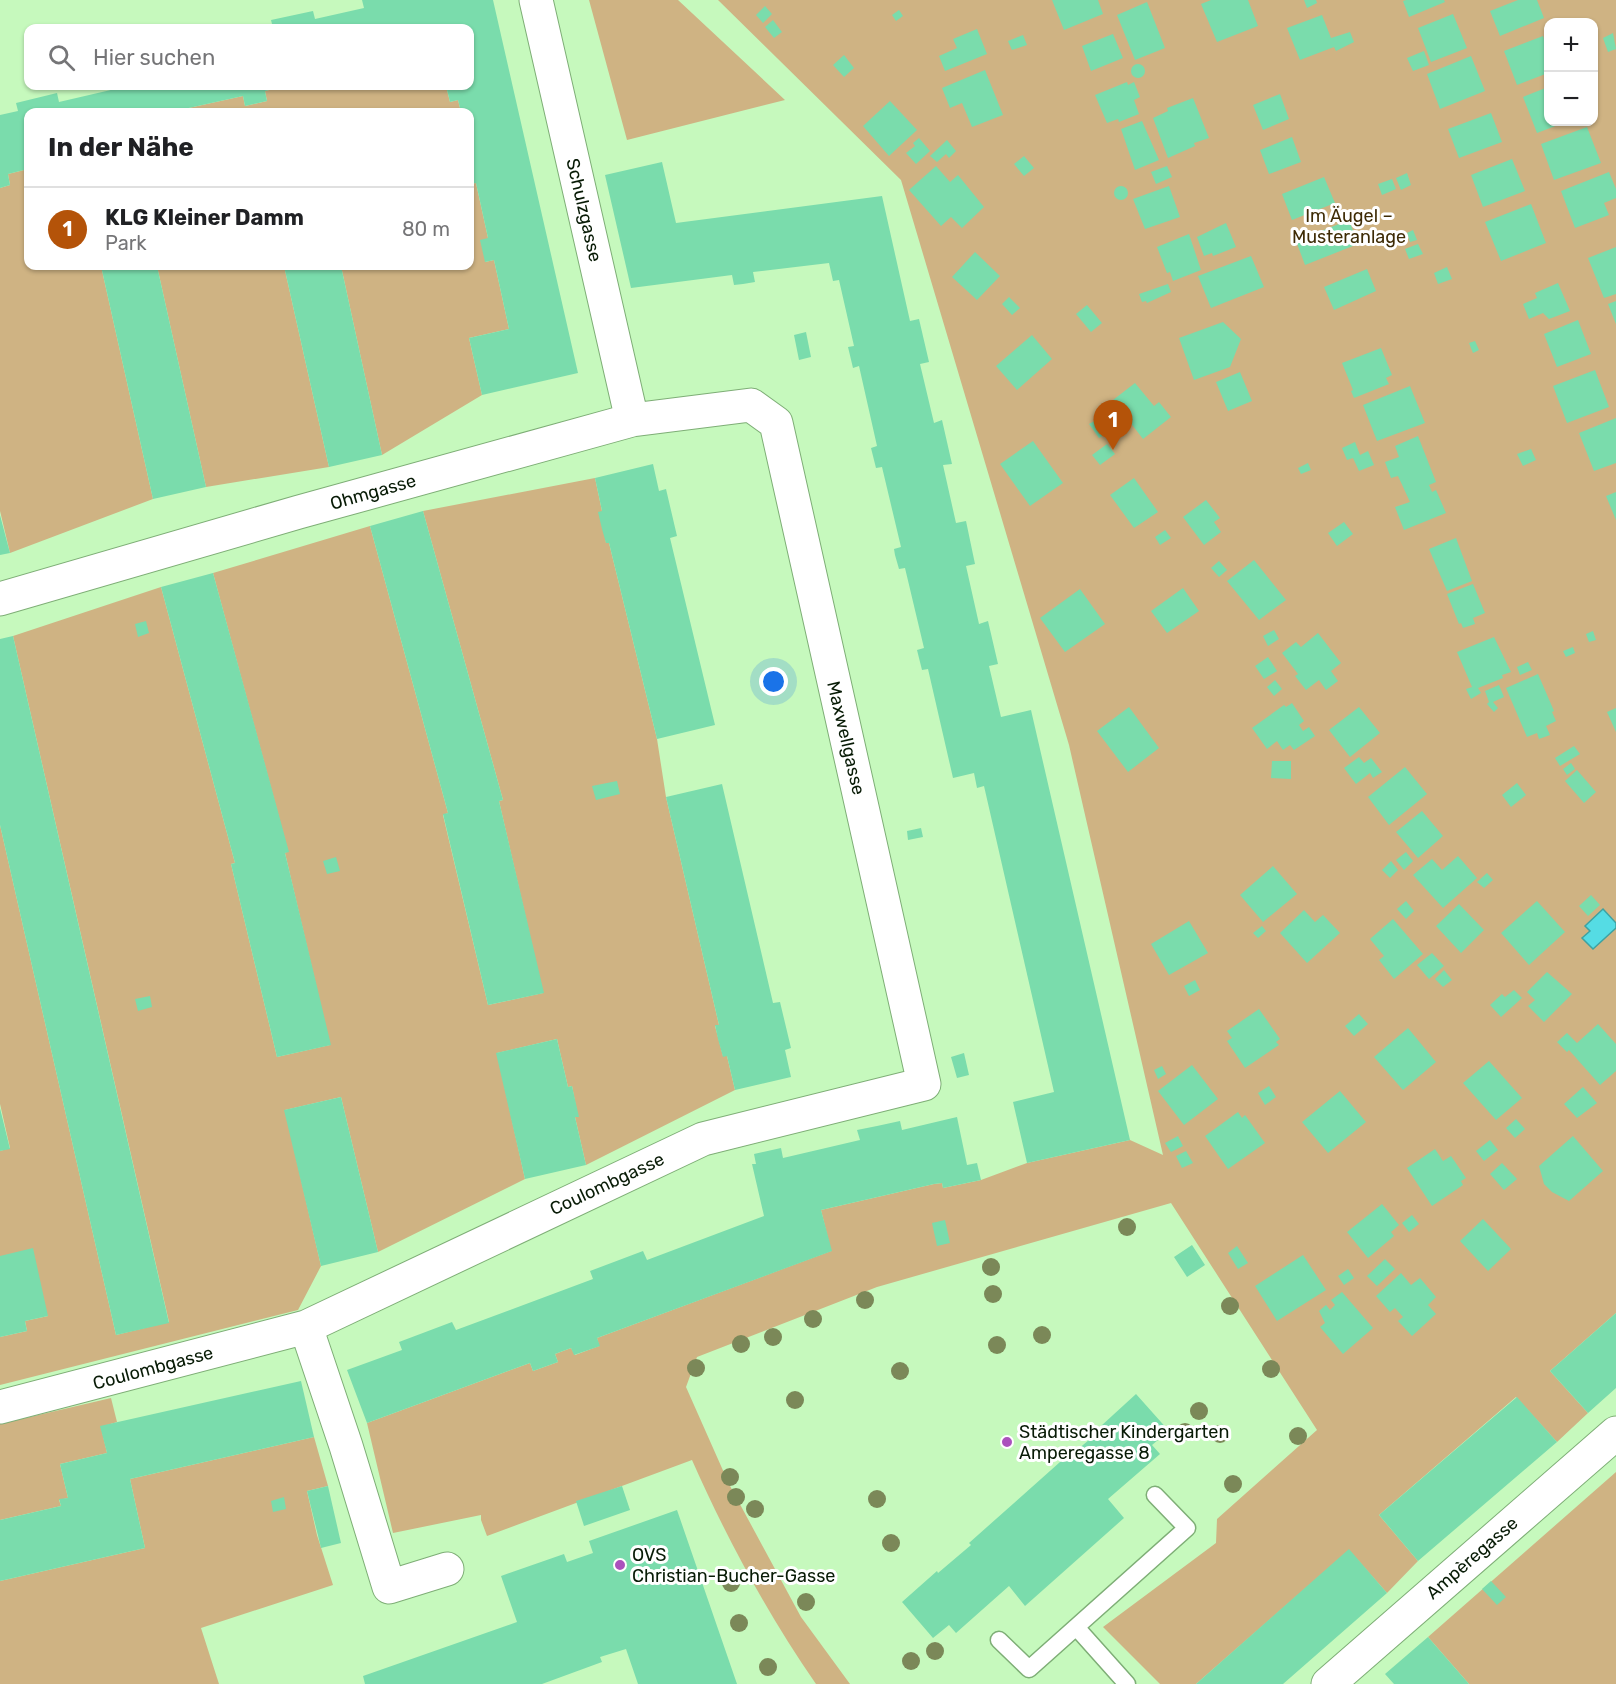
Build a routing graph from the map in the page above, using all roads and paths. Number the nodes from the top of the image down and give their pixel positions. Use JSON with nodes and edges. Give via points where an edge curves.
{"nodes":[{"id":1,"x":536,"y":0,"type":"edge"},
{"id":2,"x":751,"y":405,"type":"joint"},
{"id":3,"x":632,"y":420,"type":"junction"},
{"id":4,"x":0,"y":599,"type":"edge"},
{"id":5,"x":924,"y":1084,"type":"joint"},
{"id":6,"x":306,"y":1327,"type":"junction"},
{"id":7,"x":0,"y":1407,"type":"edge"},
{"id":8,"x":1616,"y":1433,"type":"edge"},
{"id":9,"x":1155,"y":1495,"type":"dead end"},
{"id":10,"x":447,"y":1569,"type":"dead end"},
{"id":11,"x":1076,"y":1627,"type":"junction"},
{"id":12,"x":999,"y":1640,"type":"dead end"},
{"id":13,"x":1128,"y":1684,"type":"edge"},
{"id":14,"x":1328,"y":1684,"type":"edge"}],
"edges":[{"from":1,"to":3,"type":"street","name":"Schulzgasse"},
{"from":2,"to":3,"type":"street","name":"Ohmgasse"},
{"from":2,"to":5,"type":"street","name":"Maxwellgasse","via":[[776,423]]},
{"from":3,"to":4,"type":"street","name":"Ohmgasse"},
{"from":5,"to":6,"type":"street","name":"Coulombgasse","via":[[703,1139]]},
{"from":6,"to":7,"type":"street","name":"Coulombgasse"},
{"from":6,"to":10,"type":"street","via":[[389,1587]]},
{"from":8,"to":14,"type":"street","name":"Ampèregasse"},
{"from":9,"to":11,"type":"lane","via":[[1186,1528]]},
{"from":11,"to":12,"type":"lane","via":[[1029,1670]]},
{"from":11,"to":13,"type":"lane"}]}
